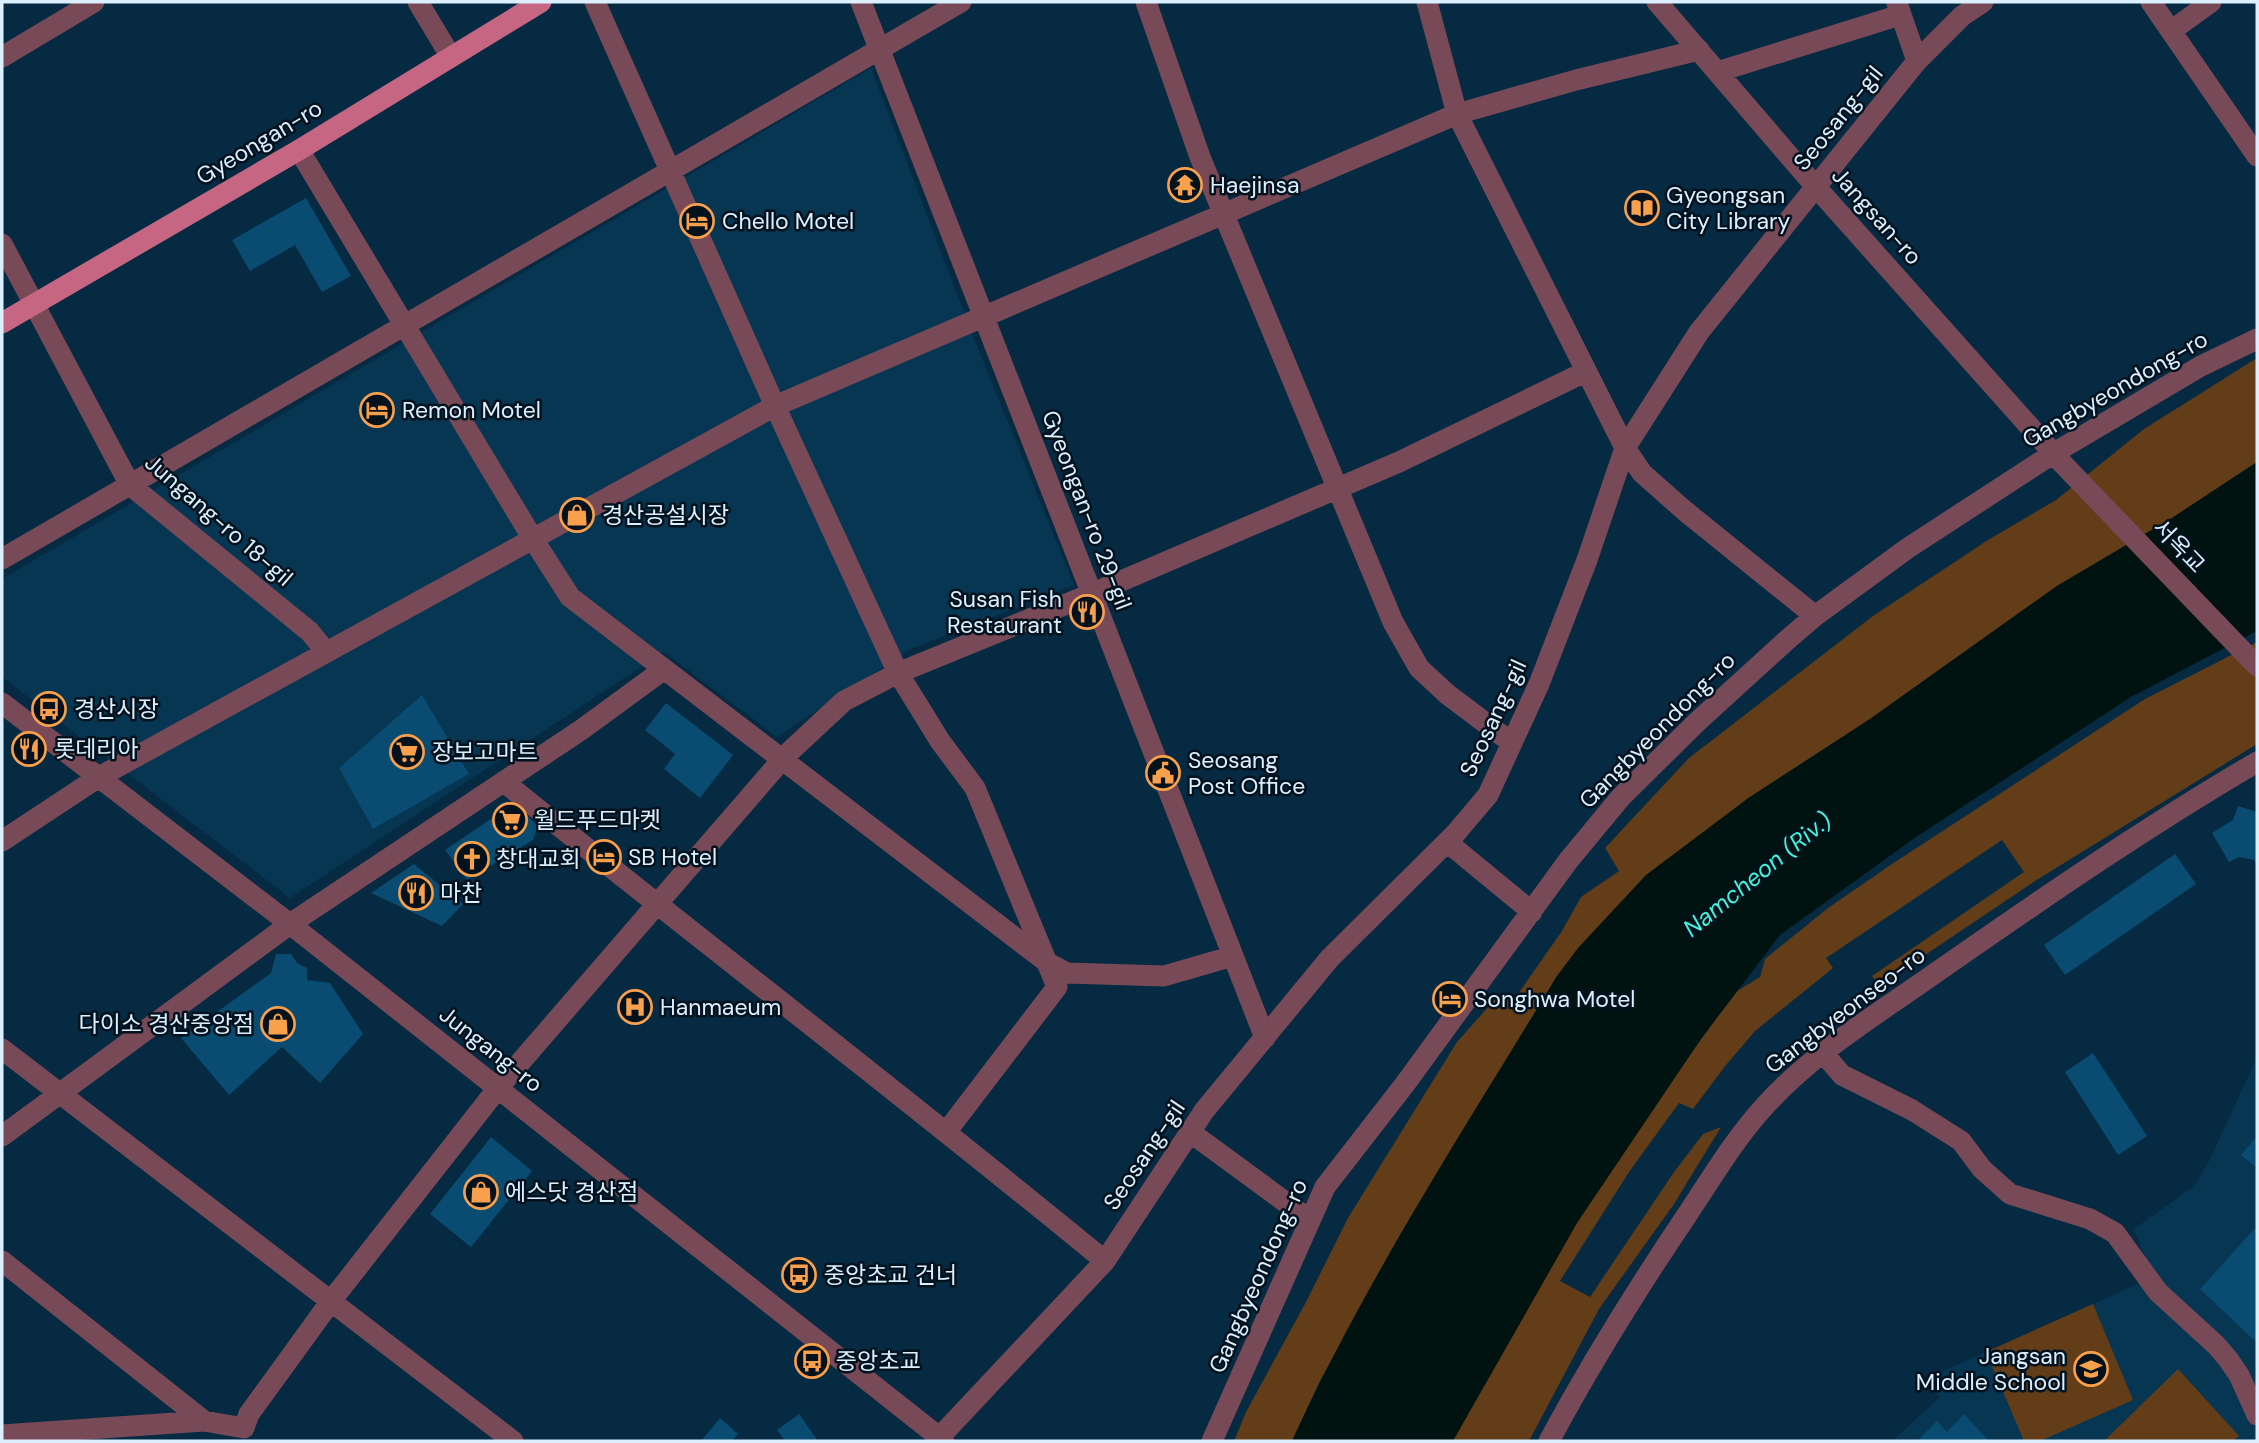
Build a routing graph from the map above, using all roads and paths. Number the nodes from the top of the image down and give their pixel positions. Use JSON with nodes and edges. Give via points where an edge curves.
{"nodes":[{"id":1,"x":94,"y":2,"type":"edge"},
{"id":2,"x":418,"y":2,"type":"edge"},
{"id":3,"x":541,"y":2,"type":"edge"},
{"id":4,"x":595,"y":2,"type":"edge"},
{"id":5,"x":861,"y":2,"type":"edge"},
{"id":6,"x":961,"y":2,"type":"edge"},
{"id":7,"x":1146,"y":2,"type":"edge"},
{"id":8,"x":1427,"y":2,"type":"edge"},
{"id":9,"x":1657,"y":2,"type":"edge"},
{"id":10,"x":1983,"y":2,"type":"edge"},
{"id":11,"x":2151,"y":2,"type":"edge"},
{"id":12,"x":2211,"y":2,"type":"edge"},
{"id":13,"x":1898,"y":8,"type":"edge"},
{"id":14,"x":2171,"y":31,"type":"junction"},
{"id":15,"x":878,"y":50,"type":"junction"},
{"id":16,"x":1699,"y":50,"type":"junction"},
{"id":17,"x":2,"y":57,"type":"edge"},
{"id":18,"x":451,"y":57,"type":"junction"},
{"id":19,"x":1917,"y":61,"type":"junction"},
{"id":20,"x":1717,"y":72,"type":"junction"},
{"id":21,"x":1457,"y":114,"type":"junction"},
{"id":22,"x":2254,"y":144,"type":"edge"},
{"id":23,"x":299,"y":150,"type":"junction"},
{"id":24,"x":670,"y":171,"type":"junction"},
{"id":25,"x":1816,"y":187,"type":"junction"},
{"id":26,"x":1224,"y":215,"type":"junction"},
{"id":27,"x":2,"y":244,"type":"edge"},
{"id":28,"x":33,"y":305,"type":"junction"},
{"id":29,"x":985,"y":317,"type":"junction"},
{"id":30,"x":2,"y":323,"type":"edge"},
{"id":31,"x":405,"y":325,"type":"junction"},
{"id":32,"x":2257,"y":339,"type":"edge"},
{"id":33,"x":1585,"y":372,"type":"junction"},
{"id":34,"x":775,"y":406,"type":"junction"},
{"id":35,"x":1625,"y":449,"type":"junction"},
{"id":36,"x":2058,"y":458,"type":"junction"},
{"id":37,"x":130,"y":485,"type":"junction"},
{"id":38,"x":1337,"y":487,"type":"junction"},
{"id":39,"x":533,"y":539,"type":"junction"},
{"id":40,"x":2,"y":559,"type":"edge"},
{"id":41,"x":1091,"y":594,"type":"junction"},
{"id":42,"x":1815,"y":616,"type":"junction"},
{"id":43,"x":326,"y":652,"type":"junction"},
{"id":44,"x":2257,"y":666,"type":"edge"},
{"id":45,"x":663,"y":670,"type":"junction"},
{"id":46,"x":898,"y":673,"type":"junction"},
{"id":47,"x":2,"y":703,"type":"edge"},
{"id":48,"x":1511,"y":743,"type":"junction"},
{"id":49,"x":782,"y":760,"type":"junction"},
{"id":50,"x":2257,"y":762,"type":"edge"},
{"id":51,"x":99,"y":777,"type":"junction"},
{"id":52,"x":504,"y":782,"type":"junction"},
{"id":53,"x":2,"y":841,"type":"edge"},
{"id":54,"x":1447,"y":842,"type":"junction"},
{"id":55,"x":656,"y":904,"type":"junction"},
{"id":56,"x":1532,"y":912,"type":"junction"},
{"id":57,"x":290,"y":924,"type":"junction"},
{"id":58,"x":1233,"y":956,"type":"junction"},
{"id":59,"x":1048,"y":963,"type":"junction"},
{"id":60,"x":1265,"y":1038,"type":"junction"},
{"id":61,"x":2,"y":1049,"type":"edge"},
{"id":62,"x":1823,"y":1053,"type":"junction"},
{"id":63,"x":498,"y":1088,"type":"junction"},
{"id":64,"x":59,"y":1092,"type":"junction"},
{"id":65,"x":947,"y":1131,"type":"junction"},
{"id":66,"x":1190,"y":1132,"type":"junction"},
{"id":67,"x":2,"y":1136,"type":"edge"},
{"id":68,"x":1310,"y":1220,"type":"junction"},
{"id":69,"x":2,"y":1261,"type":"edge"},
{"id":70,"x":1105,"y":1261,"type":"junction"},
{"id":71,"x":331,"y":1301,"type":"junction"},
{"id":72,"x":2257,"y":1415,"type":"edge"},
{"id":73,"x":204,"y":1421,"type":"junction"},
{"id":74,"x":2,"y":1435,"type":"edge"},
{"id":75,"x":246,"y":1435,"type":"edge"},
{"id":76,"x":940,"y":1440,"type":"edge"},
{"id":77,"x":513,"y":1441,"type":"edge"},
{"id":78,"x":1212,"y":1441,"type":"edge"},
{"id":79,"x":1549,"y":1441,"type":"edge"}],
"edges":[{"from":1,"to":17,"type":"street"},
{"from":2,"to":18,"type":"street"},
{"from":3,"to":18,"type":"main road","name":"Gyeongan-ro"},
{"from":4,"to":24,"type":"street"},
{"from":5,"to":15,"type":"street","name":"Gyeongan-ro 29-gil"},
{"from":6,"to":15,"type":"street"},
{"from":7,"to":26,"type":"street"},
{"from":8,"to":21,"type":"street"},
{"from":9,"to":16,"type":"street","name":"Jangsan-ro"},
{"from":10,"to":19,"type":"street","name":"Seosang-gil","via":[[1962,16]]},
{"from":11,"to":14,"type":"street"},
{"from":12,"to":14,"type":"street"},
{"from":13,"to":19,"type":"street"},
{"from":13,"to":20,"type":"street"},
{"from":14,"to":22,"type":"street"},
{"from":15,"to":24,"type":"street"},
{"from":15,"to":29,"type":"street","name":"Gyeongan-ro 29-gil"},
{"from":16,"to":20,"type":"street","name":"Jangsan-ro"},
{"from":16,"to":21,"type":"street"},
{"from":18,"to":23,"type":"main road","name":"Gyeongan-ro"},
{"from":19,"to":25,"type":"street","name":"Seosang-gil"},
{"from":20,"to":25,"type":"street","name":"Jangsan-ro"},
{"from":21,"to":26,"type":"street"},
{"from":21,"to":33,"type":"street"},
{"from":23,"to":28,"type":"main road","name":"Gyeongan-ro"},
{"from":23,"to":31,"type":"street"},
{"from":24,"to":31,"type":"street"},
{"from":24,"to":34,"type":"street"},
{"from":25,"to":35,"type":"street","name":"Seosang-gil","via":[[1699,332]]},
{"from":25,"to":36,"type":"street","name":"Jangsan-ro"},
{"from":26,"to":29,"type":"street"},
{"from":26,"to":38,"type":"street"},
{"from":27,"to":28,"type":"street","name":"Jungang-ro 18-gil"},
{"from":28,"to":30,"type":"main road","name":"Gyeongan-ro"},
{"from":28,"to":37,"type":"street","name":"Jungang-ro 18-gil"},
{"from":29,"to":34,"type":"street"},
{"from":29,"to":41,"type":"street","name":"Gyeongan-ro 29-gil"},
{"from":31,"to":37,"type":"street"},
{"from":31,"to":39,"type":"street"},
{"from":32,"to":36,"type":"street","name":"Gangbyeondong-ro","via":[[2201,366]]},
{"from":33,"to":35,"type":"street"},
{"from":33,"to":38,"type":"street"},
{"from":34,"to":39,"type":"street"},
{"from":34,"to":46,"type":"street"},
{"from":35,"to":42,"type":"street","via":[[1642,473],[1685,511]]},
{"from":35,"to":48,"type":"street","name":"Seosang-gil","via":[[1578,585]]},
{"from":36,"to":42,"type":"street","name":"Gangbyeondong-ro","via":[[1908,548]]},
{"from":36,"to":44,"type":"street","name":"서옥교"},
{"from":37,"to":40,"type":"street"},
{"from":37,"to":43,"type":"street","name":"Jungang-ro 18-gil","via":[[310,632]]},
{"from":38,"to":41,"type":"street"},
{"from":38,"to":48,"type":"street","via":[[1393,622],[1419,668]]},
{"from":39,"to":43,"type":"street"},
{"from":39,"to":45,"type":"street","via":[[570,597]]},
{"from":41,"to":46,"type":"street"},
{"from":41,"to":58,"type":"street","name":"Gyeongan-ro 29-gil"},
{"from":42,"to":56,"type":"street","name":"Gangbyeondong-ro","via":[[1621,797]]},
{"from":43,"to":51,"type":"street"},
{"from":45,"to":49,"type":"street"},
{"from":45,"to":52,"type":"street"},
{"from":46,"to":49,"type":"street","via":[[844,701]]},
{"from":46,"to":59,"type":"street","via":[[975,788]]},
{"from":47,"to":51,"type":"street","name":"Jungang-ro"},
{"from":48,"to":54,"type":"street","name":"Seosang-gil","via":[[1488,795]]},
{"from":49,"to":55,"type":"street"},
{"from":49,"to":59,"type":"street"},
{"from":50,"to":62,"type":"street","name":"Gangbyeonseo-ro","via":[[2035,903]]},
{"from":51,"to":53,"type":"street"},
{"from":51,"to":57,"type":"street","name":"Jungang-ro"},
{"from":52,"to":55,"type":"street"},
{"from":52,"to":57,"type":"street"},
{"from":54,"to":56,"type":"street"},
{"from":54,"to":60,"type":"street","name":"Seosang-gil","via":[[1330,958]]},
{"from":55,"to":63,"type":"street"},
{"from":55,"to":65,"type":"street"},
{"from":56,"to":68,"type":"street","name":"Gangbyeondong-ro","via":[[1325,1186]]},
{"from":57,"to":63,"type":"street","name":"Jungang-ro"},
{"from":57,"to":64,"type":"street"},
{"from":58,"to":59,"type":"street","via":[[1164,976],[1067,973]]},
{"from":58,"to":60,"type":"street","name":"Gyeongan-ro 29-gil"},
{"from":59,"to":65,"type":"street","via":[[1057,987]]},
{"from":60,"to":66,"type":"street","name":"Seosang-gil"},
{"from":61,"to":64,"type":"street"},
{"from":62,"to":72,"type":"street","via":[[1842,1075],[1961,1141],[1982,1169],[2010,1194],[2090,1219],[2115,1233],[2158,1292],[2228,1359]]},
{"from":62,"to":79,"type":"street","name":"Gangbyeonseo-ro","via":[[1745,1129],[1629,1302]]},
{"from":63,"to":71,"type":"street"},
{"from":63,"to":76,"type":"street","name":"Jungang-ro"},
{"from":64,"to":67,"type":"street"},
{"from":64,"to":71,"type":"street"},
{"from":65,"to":70,"type":"street"},
{"from":66,"to":68,"type":"street"},
{"from":66,"to":70,"type":"street","name":"Seosang-gil"},
{"from":68,"to":78,"type":"street","name":"Gangbyeondong-ro"},
{"from":69,"to":73,"type":"street"},
{"from":70,"to":76,"type":"street","name":"Seosang-gil"},
{"from":71,"to":75,"type":"street","via":[[249,1414]]},
{"from":71,"to":77,"type":"street"},
{"from":73,"to":74,"type":"street"},
{"from":73,"to":75,"type":"street"}]}
